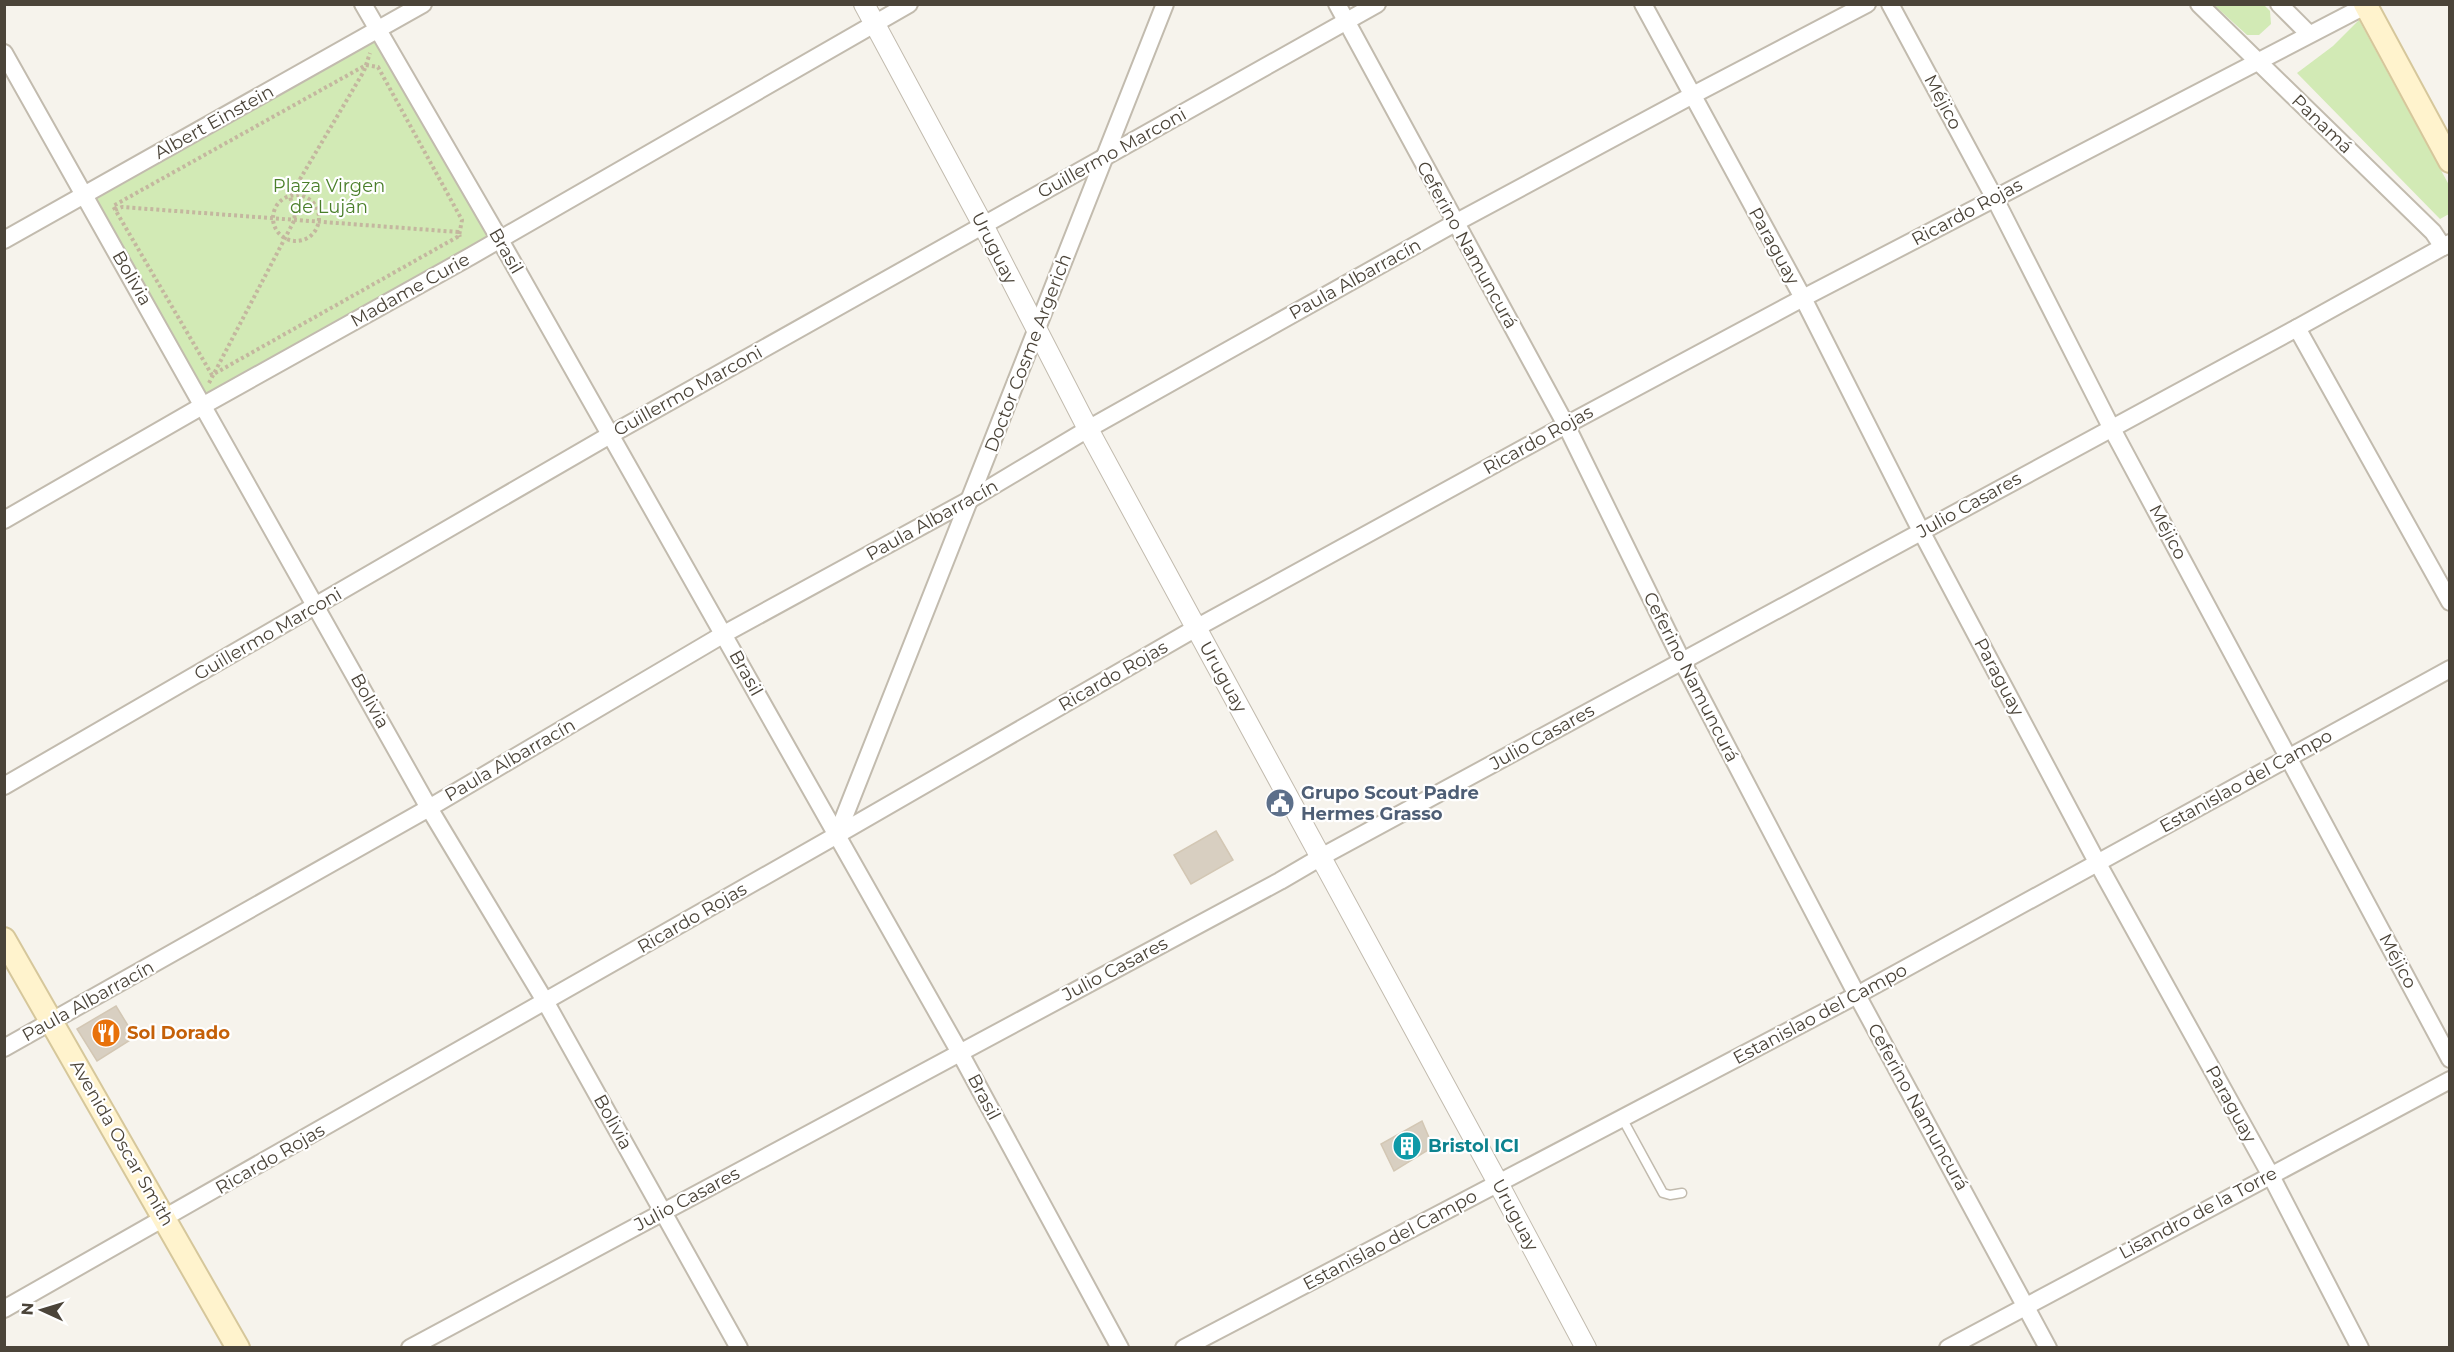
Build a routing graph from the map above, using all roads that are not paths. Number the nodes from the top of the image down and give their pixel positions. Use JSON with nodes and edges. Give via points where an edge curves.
{"nodes":[{"id":1,"x":363,"y":4,"type":"edge"},
{"id":2,"x":423,"y":4,"type":"edge"},
{"id":3,"x":864,"y":4,"type":"edge"},
{"id":4,"x":909,"y":4,"type":"edge"},
{"id":5,"x":1165,"y":4,"type":"edge"},
{"id":6,"x":1337,"y":4,"type":"edge"},
{"id":7,"x":1377,"y":4,"type":"edge"},
{"id":8,"x":1643,"y":4,"type":"edge"},
{"id":9,"x":1867,"y":4,"type":"edge"},
{"id":10,"x":1890,"y":4,"type":"edge"},
{"id":11,"x":2199,"y":4,"type":"edge"},
{"id":12,"x":2279,"y":4,"type":"edge"},
{"id":13,"x":2365,"y":5,"type":"edge"},
{"id":14,"x":1346,"y":21,"type":"junction"},
{"id":15,"x":874,"y":24,"type":"junction"},
{"id":16,"x":378,"y":30,"type":"junction"},
{"id":17,"x":2309,"y":34,"type":"junction"},
{"id":18,"x":4,"y":53,"type":"edge"},
{"id":19,"x":2257,"y":61,"type":"junction"},
{"id":20,"x":1691,"y":96,"type":"junction"},
{"id":21,"x":1105,"y":157,"type":"junction"},
{"id":22,"x":2450,"y":161,"type":"edge"},
{"id":23,"x":83,"y":194,"type":"junction"},
{"id":24,"x":1994,"y":197,"type":"junction"},
{"id":25,"x":1455,"y":223,"type":"junction"},
{"id":26,"x":983,"y":225,"type":"junction"},
{"id":27,"x":4,"y":240,"type":"edge"},
{"id":28,"x":500,"y":240,"type":"junction"},
{"id":29,"x":2446,"y":245,"type":"edge"},
{"id":30,"x":1803,"y":298,"type":"junction"},
{"id":31,"x":2297,"y":328,"type":"junction"},
{"id":32,"x":1036,"y":329,"type":"junction"},
{"id":33,"x":204,"y":405,"type":"junction"},
{"id":34,"x":1566,"y":425,"type":"junction"},
{"id":35,"x":2111,"y":427,"type":"junction"},
{"id":36,"x":1088,"y":429,"type":"junction"},
{"id":37,"x":610,"y":435,"type":"junction"},
{"id":38,"x":971,"y":499,"type":"junction"},
{"id":39,"x":4,"y":520,"type":"edge"},
{"id":40,"x":1921,"y":531,"type":"junction"},
{"id":41,"x":2450,"y":602,"type":"edge"},
{"id":42,"x":317,"y":606,"type":"junction"},
{"id":43,"x":1196,"y":628,"type":"junction"},
{"id":44,"x":724,"y":634,"type":"junction"},
{"id":45,"x":1682,"y":661,"type":"junction"},
{"id":46,"x":2450,"y":669,"type":"edge"},
{"id":47,"x":2290,"y":758,"type":"junction"},
{"id":48,"x":4,"y":786,"type":"edge"},
{"id":49,"x":429,"y":808,"type":"junction"},
{"id":50,"x":837,"y":835,"type":"junction"},
{"id":51,"x":1321,"y":857,"type":"junction"},
{"id":52,"x":2097,"y":862,"type":"junction"},
{"id":53,"x":4,"y":939,"type":"edge"},
{"id":54,"x":1857,"y":995,"type":"junction"},
{"id":55,"x":544,"y":1001,"type":"junction"},
{"id":56,"x":52,"y":1021,"type":"junction"},
{"id":57,"x":4,"y":1048,"type":"edge"},
{"id":58,"x":959,"y":1052,"type":"junction"},
{"id":59,"x":2450,"y":1059,"type":"edge"},
{"id":60,"x":2450,"y":1080,"type":"edge"},
{"id":61,"x":1622,"y":1118,"type":"junction"},
{"id":62,"x":2270,"y":1174,"type":"junction"},
{"id":63,"x":1498,"y":1183,"type":"junction"},
{"id":64,"x":1682,"y":1193,"type":"dead end"},
{"id":65,"x":663,"y":1212,"type":"junction"},
{"id":66,"x":165,"y":1219,"type":"junction"},
{"id":67,"x":2026,"y":1305,"type":"junction"},
{"id":68,"x":4,"y":1309,"type":"edge"},
{"id":69,"x":238,"y":1347,"type":"edge"},
{"id":70,"x":410,"y":1347,"type":"edge"},
{"id":71,"x":739,"y":1347,"type":"edge"},
{"id":72,"x":1120,"y":1347,"type":"edge"},
{"id":73,"x":1184,"y":1347,"type":"edge"},
{"id":74,"x":1586,"y":1347,"type":"edge"},
{"id":75,"x":1948,"y":1347,"type":"edge"},
{"id":76,"x":2048,"y":1347,"type":"edge"},
{"id":77,"x":2360,"y":1347,"type":"edge"}],
"edges":[{"from":1,"to":16,"type":"street","name":"Brasil"},
{"from":2,"to":16,"type":"street","name":"Albert Einstein"},
{"from":3,"to":15,"type":"street","name":"Uruguay"},
{"from":4,"to":15,"type":"street","name":"Madame Curie"},
{"from":5,"to":21,"type":"street","name":"Doctor Cosme Argerich"},
{"from":6,"to":14,"type":"street","name":"Ceferino Namuncurá"},
{"from":7,"to":14,"type":"street","name":"Guillermo Marconi"},
{"from":8,"to":20,"type":"street","name":"Paraguay"},
{"from":9,"to":20,"type":"street","name":"Paula Albarracín"},
{"from":10,"to":24,"type":"street","name":"Méjico"},
{"from":11,"to":19,"type":"street","name":"Panamá"},
{"from":12,"to":17,"type":"street"},
{"from":13,"to":17,"type":"street","name":"Ricardo Rojas"},
{"from":13,"to":22,"type":"main road"},
{"from":14,"to":21,"type":"street","name":"Guillermo Marconi"},
{"from":14,"to":25,"type":"street","name":"Ceferino Namuncurá"},
{"from":15,"to":26,"type":"street","name":"Uruguay"},
{"from":15,"to":28,"type":"street","name":"Madame Curie"},
{"from":16,"to":23,"type":"street","name":"Albert Einstein"},
{"from":16,"to":28,"type":"street","name":"Brasil"},
{"from":17,"to":19,"type":"street","name":"Ricardo Rojas"},
{"from":18,"to":23,"type":"street","name":"Bolivia"},
{"from":19,"to":24,"type":"street","name":"Ricardo Rojas"},
{"from":19,"to":29,"type":"street","name":"Panamá"},
{"from":20,"to":25,"type":"street","name":"Paula Albarracín"},
{"from":20,"to":30,"type":"street","name":"Paraguay"},
{"from":21,"to":26,"type":"street","name":"Guillermo Marconi"},
{"from":21,"to":32,"type":"street","name":"Doctor Cosme Argerich"},
{"from":23,"to":27,"type":"street","name":"Albert Einstein"},
{"from":23,"to":33,"type":"street","name":"Bolivia"},
{"from":24,"to":30,"type":"street","name":"Ricardo Rojas"},
{"from":24,"to":35,"type":"street","name":"Méjico"},
{"from":25,"to":34,"type":"street","name":"Ceferino Namuncurá"},
{"from":25,"to":36,"type":"street","name":"Paula Albarracín"},
{"from":26,"to":32,"type":"street","name":"Uruguay"},
{"from":26,"to":37,"type":"street","name":"Guillermo Marconi"},
{"from":28,"to":33,"type":"street","name":"Madame Curie"},
{"from":28,"to":37,"type":"street","name":"Brasil"},
{"from":29,"to":31,"type":"street","name":"Julio Casares"},
{"from":30,"to":34,"type":"street","name":"Ricardo Rojas"},
{"from":30,"to":40,"type":"street","name":"Paraguay"},
{"from":31,"to":35,"type":"street","name":"Julio Casares"},
{"from":31,"to":41,"type":"street"},
{"from":32,"to":36,"type":"street","name":"Uruguay"},
{"from":32,"to":38,"type":"street","name":"Doctor Cosme Argerich"},
{"from":33,"to":39,"type":"street","name":"Madame Curie"},
{"from":33,"to":42,"type":"street","name":"Bolivia"},
{"from":34,"to":43,"type":"street","name":"Ricardo Rojas"},
{"from":34,"to":45,"type":"street","name":"Ceferino Namuncurá"},
{"from":35,"to":40,"type":"street","name":"Julio Casares"},
{"from":35,"to":47,"type":"street","name":"Méjico"},
{"from":36,"to":38,"type":"street","name":"Paula Albarracín"},
{"from":36,"to":43,"type":"street","name":"Uruguay"},
{"from":37,"to":42,"type":"street","name":"Guillermo Marconi"},
{"from":37,"to":44,"type":"street","name":"Brasil"},
{"from":38,"to":44,"type":"street","name":"Paula Albarracín"},
{"from":38,"to":50,"type":"street","name":"Doctor Cosme Argerich"},
{"from":40,"to":45,"type":"street","name":"Julio Casares"},
{"from":40,"to":52,"type":"street","name":"Paraguay"},
{"from":42,"to":48,"type":"street","name":"Guillermo Marconi"},
{"from":42,"to":49,"type":"street","name":"Bolivia"},
{"from":43,"to":50,"type":"street","name":"Ricardo Rojas"},
{"from":43,"to":51,"type":"street","name":"Uruguay"},
{"from":44,"to":49,"type":"street","name":"Paula Albarracín"},
{"from":44,"to":50,"type":"street","name":"Brasil"},
{"from":45,"to":51,"type":"street","name":"Julio Casares"},
{"from":45,"to":54,"type":"street","name":"Ceferino Namuncurá"},
{"from":46,"to":47,"type":"street","name":"Estanislao del Campo"},
{"from":47,"to":52,"type":"street","name":"Estanislao del Campo"},
{"from":47,"to":59,"type":"street","name":"Méjico"},
{"from":49,"to":55,"type":"street","name":"Bolivia"},
{"from":49,"to":56,"type":"street","name":"Paula Albarracín"},
{"from":50,"to":55,"type":"street","name":"Ricardo Rojas"},
{"from":50,"to":58,"type":"street","name":"Brasil"},
{"from":51,"to":58,"type":"street","name":"Julio Casares"},
{"from":51,"to":63,"type":"street","name":"Uruguay"},
{"from":52,"to":54,"type":"street","name":"Estanislao del Campo"},
{"from":52,"to":62,"type":"street","name":"Paraguay"},
{"from":53,"to":56,"type":"main road","name":"Avenida Oscar Smith"},
{"from":54,"to":61,"type":"street","name":"Estanislao del Campo"},
{"from":54,"to":67,"type":"street","name":"Ceferino Namuncurá"},
{"from":55,"to":65,"type":"street","name":"Bolivia"},
{"from":55,"to":66,"type":"street","name":"Ricardo Rojas"},
{"from":56,"to":57,"type":"street","name":"Paula Albarracín"},
{"from":56,"to":66,"type":"main road","name":"Avenida Oscar Smith"},
{"from":58,"to":65,"type":"street","name":"Julio Casares"},
{"from":58,"to":72,"type":"street","name":"Brasil"},
{"from":60,"to":62,"type":"street","name":"Lisandro de la Torre"},
{"from":61,"to":63,"type":"street","name":"Estanislao del Campo"},
{"from":61,"to":64,"type":"lane","via":[[1663,1193]]},
{"from":62,"to":67,"type":"street","name":"Lisandro de la Torre"},
{"from":62,"to":77,"type":"street","name":"Paraguay"},
{"from":63,"to":73,"type":"street","name":"Estanislao del Campo"},
{"from":63,"to":74,"type":"street","name":"Uruguay"},
{"from":65,"to":70,"type":"street","name":"Julio Casares"},
{"from":65,"to":71,"type":"street","name":"Bolivia"},
{"from":66,"to":68,"type":"street","name":"Ricardo Rojas"},
{"from":66,"to":69,"type":"main road","name":"Avenida Oscar Smith"},
{"from":67,"to":75,"type":"street","name":"Lisandro de la Torre"},
{"from":67,"to":76,"type":"street","name":"Ceferino Namuncurá"}]}
